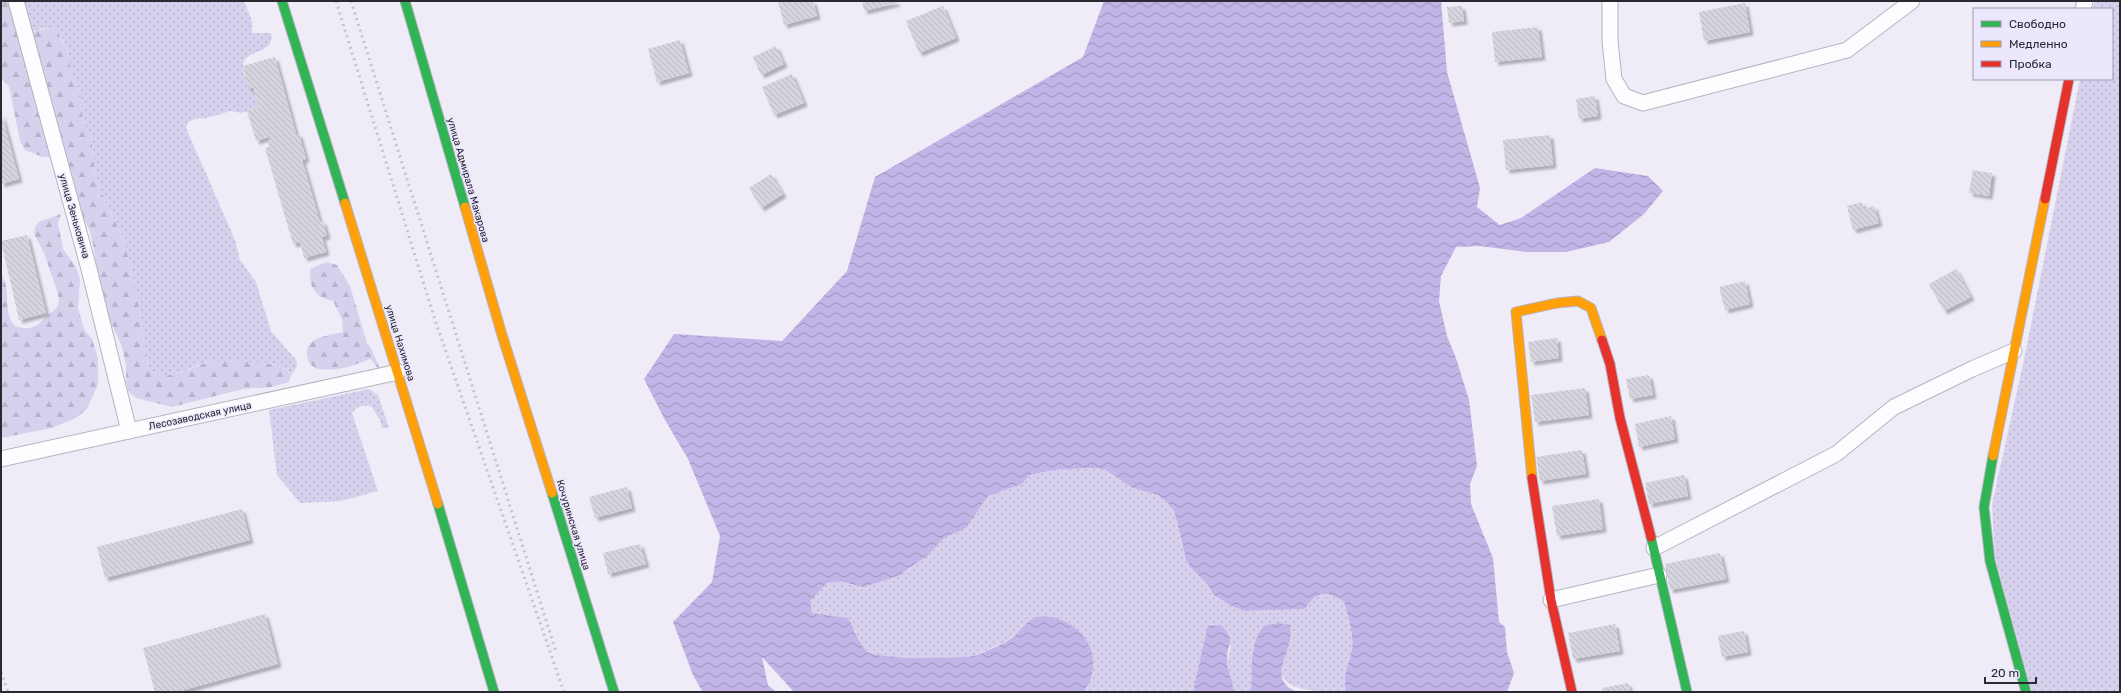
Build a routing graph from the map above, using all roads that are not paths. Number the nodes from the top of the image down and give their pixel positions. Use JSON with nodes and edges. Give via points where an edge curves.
{"nodes":[{"id":1,"x":16,"y":1,"type":"edge"},
{"id":2,"x":282,"y":1,"type":"edge"},
{"id":3,"x":405,"y":1,"type":"edge"},
{"id":4,"x":1610,"y":1,"type":"edge"},
{"id":5,"x":1912,"y":1,"type":"edge"},
{"id":6,"x":2069,"y":80,"type":"edge"},
{"id":7,"x":2014,"y":351,"type":"junction"},
{"id":8,"x":512,"y":365,"type":"joint"},
{"id":9,"x":398,"y":372,"type":"junction"},
{"id":10,"x":129,"y":431,"type":"junction"},
{"id":11,"x":1,"y":459,"type":"edge"},
{"id":12,"x":1654,"y":548,"type":"junction"},
{"id":13,"x":1659,"y":575,"type":"junction"},
{"id":14,"x":1551,"y":600,"type":"junction"},
{"id":15,"x":494,"y":692,"type":"edge"},
{"id":16,"x":614,"y":692,"type":"edge"},
{"id":17,"x":1572,"y":692,"type":"edge"},
{"id":18,"x":1687,"y":692,"type":"edge"},
{"id":19,"x":2026,"y":692,"type":"edge"}],
"edges":[{"from":1,"to":10,"type":"street","name":"улица Зеньковича","via":[[89,269]]},
{"from":2,"to":9,"type":"street","name":"улица Нахимова"},
{"from":3,"to":8,"type":"street","name":"улица Адмирала Макарова"},
{"from":4,"to":5,"type":"street","via":[[1610,41],[1614,79],[1624,96],[1643,103],[1848,50]]},
{"from":6,"to":7,"type":"street"},
{"from":7,"to":12,"type":"street","via":[[1894,407],[1836,454]]},
{"from":7,"to":19,"type":"street","via":[[1984,507],[1990,562],[2006,624],[2026,684]]},
{"from":8,"to":16,"type":"street","name":"Кочуринская улица"},
{"from":9,"to":10,"type":"street","name":"Лесозаводская улица"},
{"from":9,"to":15,"type":"street","name":"улица Нахимова"},
{"from":10,"to":11,"type":"street","name":"Лесозаводская улица"},
{"from":12,"to":13,"type":"street"},
{"from":12,"to":14,"type":"street","via":[[1620,418],[1610,364],[1592,308],[1578,300],[1516,312],[1534,491]]},
{"from":13,"to":14,"type":"street"},
{"from":13,"to":18,"type":"street"},
{"from":14,"to":17,"type":"street"}]}
